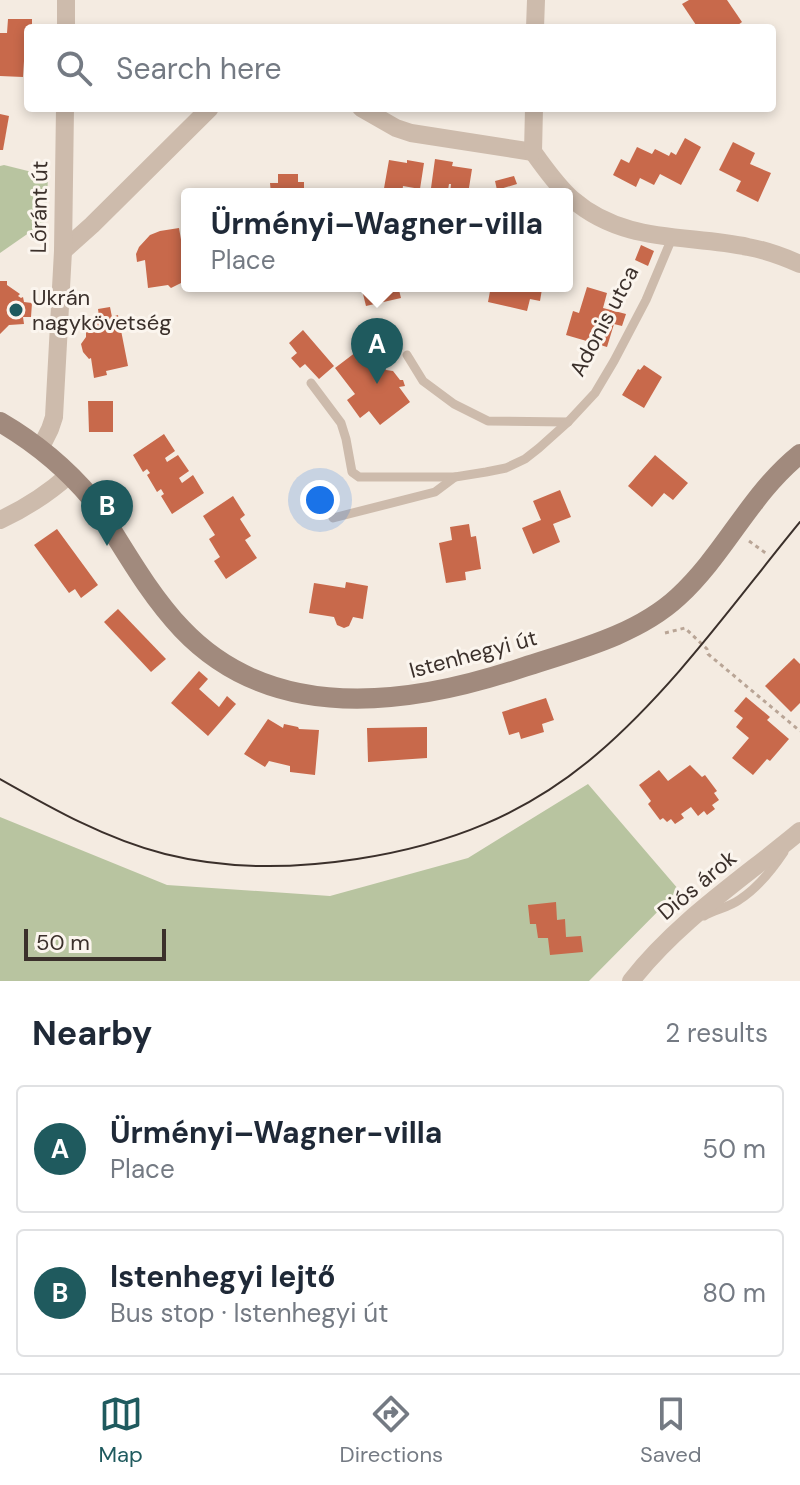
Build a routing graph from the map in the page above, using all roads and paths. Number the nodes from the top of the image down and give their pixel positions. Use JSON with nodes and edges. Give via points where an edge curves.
{"nodes":[{"id":1,"x":66,"y":0,"type":"edge"},
{"id":2,"x":536,"y":0,"type":"edge"},
{"id":3,"x":66,"y":24,"type":"edge"},
{"id":4,"x":535,"y":24,"type":"edge"},
{"id":5,"x":65,"y":112,"type":"edge"},
{"id":6,"x":206,"y":112,"type":"edge"},
{"id":7,"x":368,"y":112,"type":"edge"},
{"id":8,"x":534,"y":112,"type":"edge"},
{"id":9,"x":533,"y":152,"type":"junction"},
{"id":10,"x":562,"y":188,"type":"edge"},
{"id":11,"x":573,"y":200,"type":"edge"},
{"id":12,"x":672,"y":238,"type":"junction"},
{"id":13,"x":63,"y":251,"type":"junction"},
{"id":14,"x":800,"y":264,"type":"edge"},
{"id":15,"x":407,"y":355,"type":"dead end"},
{"id":16,"x":311,"y":383,"type":"dead end"},
{"id":17,"x":0,"y":422,"type":"edge"},
{"id":18,"x":568,"y":422,"type":"junction"},
{"id":19,"x":40,"y":449,"type":"junction"},
{"id":20,"x":800,"y":454,"type":"edge"},
{"id":21,"x":70,"y":474,"type":"junction"},
{"id":22,"x":455,"y":477,"type":"junction"},
{"id":23,"x":333,"y":518,"type":"dead end"},
{"id":24,"x":0,"y":520,"type":"edge"},
{"id":25,"x":664,"y":633,"type":"dead end"},
{"id":26,"x":800,"y":731,"type":"edge"},
{"id":27,"x":797,"y":834,"type":"edge"},
{"id":28,"x":631,"y":981,"type":"edge"}],
"edges":[{"from":1,"to":3,"type":"street"},
{"from":2,"to":4,"type":"street"},
{"from":5,"to":13,"type":"street","name":"Lóránt út"},
{"from":6,"to":13,"type":"street"},
{"from":7,"to":9,"type":"street","via":[[411,133]]},
{"from":8,"to":9,"type":"street"},
{"from":9,"to":10,"type":"street","name":"Adonis utca"},
{"from":11,"to":12,"type":"street","name":"Adonis utca","via":[[631,231]]},
{"from":12,"to":14,"type":"street","name":"Adonis utca","via":[[748,247]]},
{"from":12,"to":18,"type":"lane","name":"Adonis utca","via":[[614,361],[595,393]]},
{"from":13,"to":19,"type":"street","name":"Lóránt út","via":[[54,417]]},
{"from":15,"to":18,"type":"lane","via":[[423,381],[488,421]]},
{"from":16,"to":22,"type":"lane","name":"Adonis utca","via":[[341,423],[352,472],[359,477]]},
{"from":17,"to":19,"type":"street","name":"Istenhegyi út"},
{"from":18,"to":22,"type":"lane","name":"Adonis utca","via":[[525,459]]},
{"from":19,"to":21,"type":"street","name":"Istenhegyi út"},
{"from":20,"to":21,"type":"street","name":"Istenhegyi út","via":[[774,477],[701,572],[654,616],[505,674],[441,691],[373,699],[324,698],[279,689],[206,651],[155,597]]},
{"from":21,"to":24,"type":"street"},
{"from":22,"to":23,"type":"lane","via":[[435,492]]},
{"from":25,"to":26,"type":"path","via":[[685,628],[708,654]]},
{"from":27,"to":28,"type":"street","name":"Diós árok","via":[[679,928]]}]}
